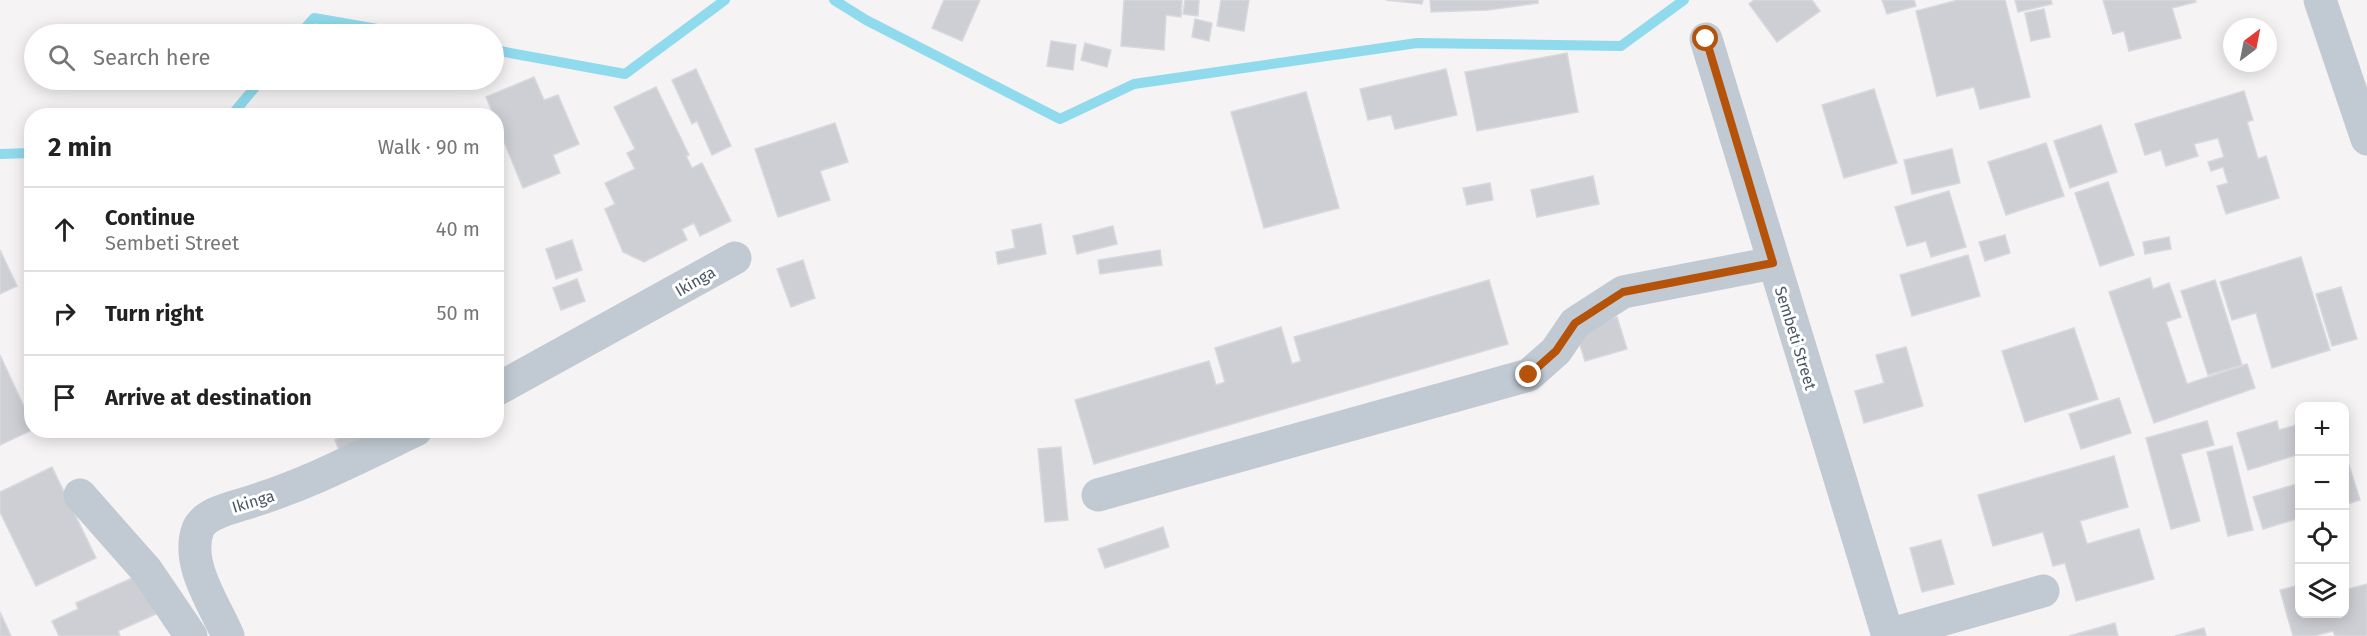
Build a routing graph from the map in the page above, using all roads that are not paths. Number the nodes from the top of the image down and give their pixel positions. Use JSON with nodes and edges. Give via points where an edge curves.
{"nodes":[{"id":1,"x":2320,"y":0,"type":"edge"},
{"id":2,"x":1706,"y":39,"type":"dead end"},
{"id":3,"x":2367,"y":138,"type":"edge"},
{"id":4,"x":735,"y":258,"type":"dead end"},
{"id":5,"x":1773,"y":263,"type":"junction"},
{"id":6,"x":504,"y":386,"type":"edge"},
{"id":7,"x":399,"y":438,"type":"edge"},
{"id":8,"x":80,"y":495,"type":"dead end"},
{"id":9,"x":1098,"y":495,"type":"dead end"},
{"id":10,"x":2043,"y":591,"type":"dead end"},
{"id":11,"x":191,"y":636,"type":"edge"},
{"id":12,"x":228,"y":636,"type":"edge"},
{"id":13,"x":1888,"y":636,"type":"edge"}],
"edges":[{"from":1,"to":3,"type":"street"},
{"from":2,"to":5,"type":"street","name":"Sembeti Street"},
{"from":4,"to":6,"type":"street","name":"Ikinga"},
{"from":5,"to":9,"type":"street","via":[[1623,292],[1575,323],[1556,351],[1529,375]]},
{"from":5,"to":13,"type":"street","name":"Sembeti Street"},
{"from":7,"to":12,"type":"street","name":"Ikinga","via":[[286,491],[218,512],[199,527],[194,547],[196,563]]},
{"from":8,"to":11,"type":"street","via":[[147,571]]},
{"from":10,"to":13,"type":"street"}]}
